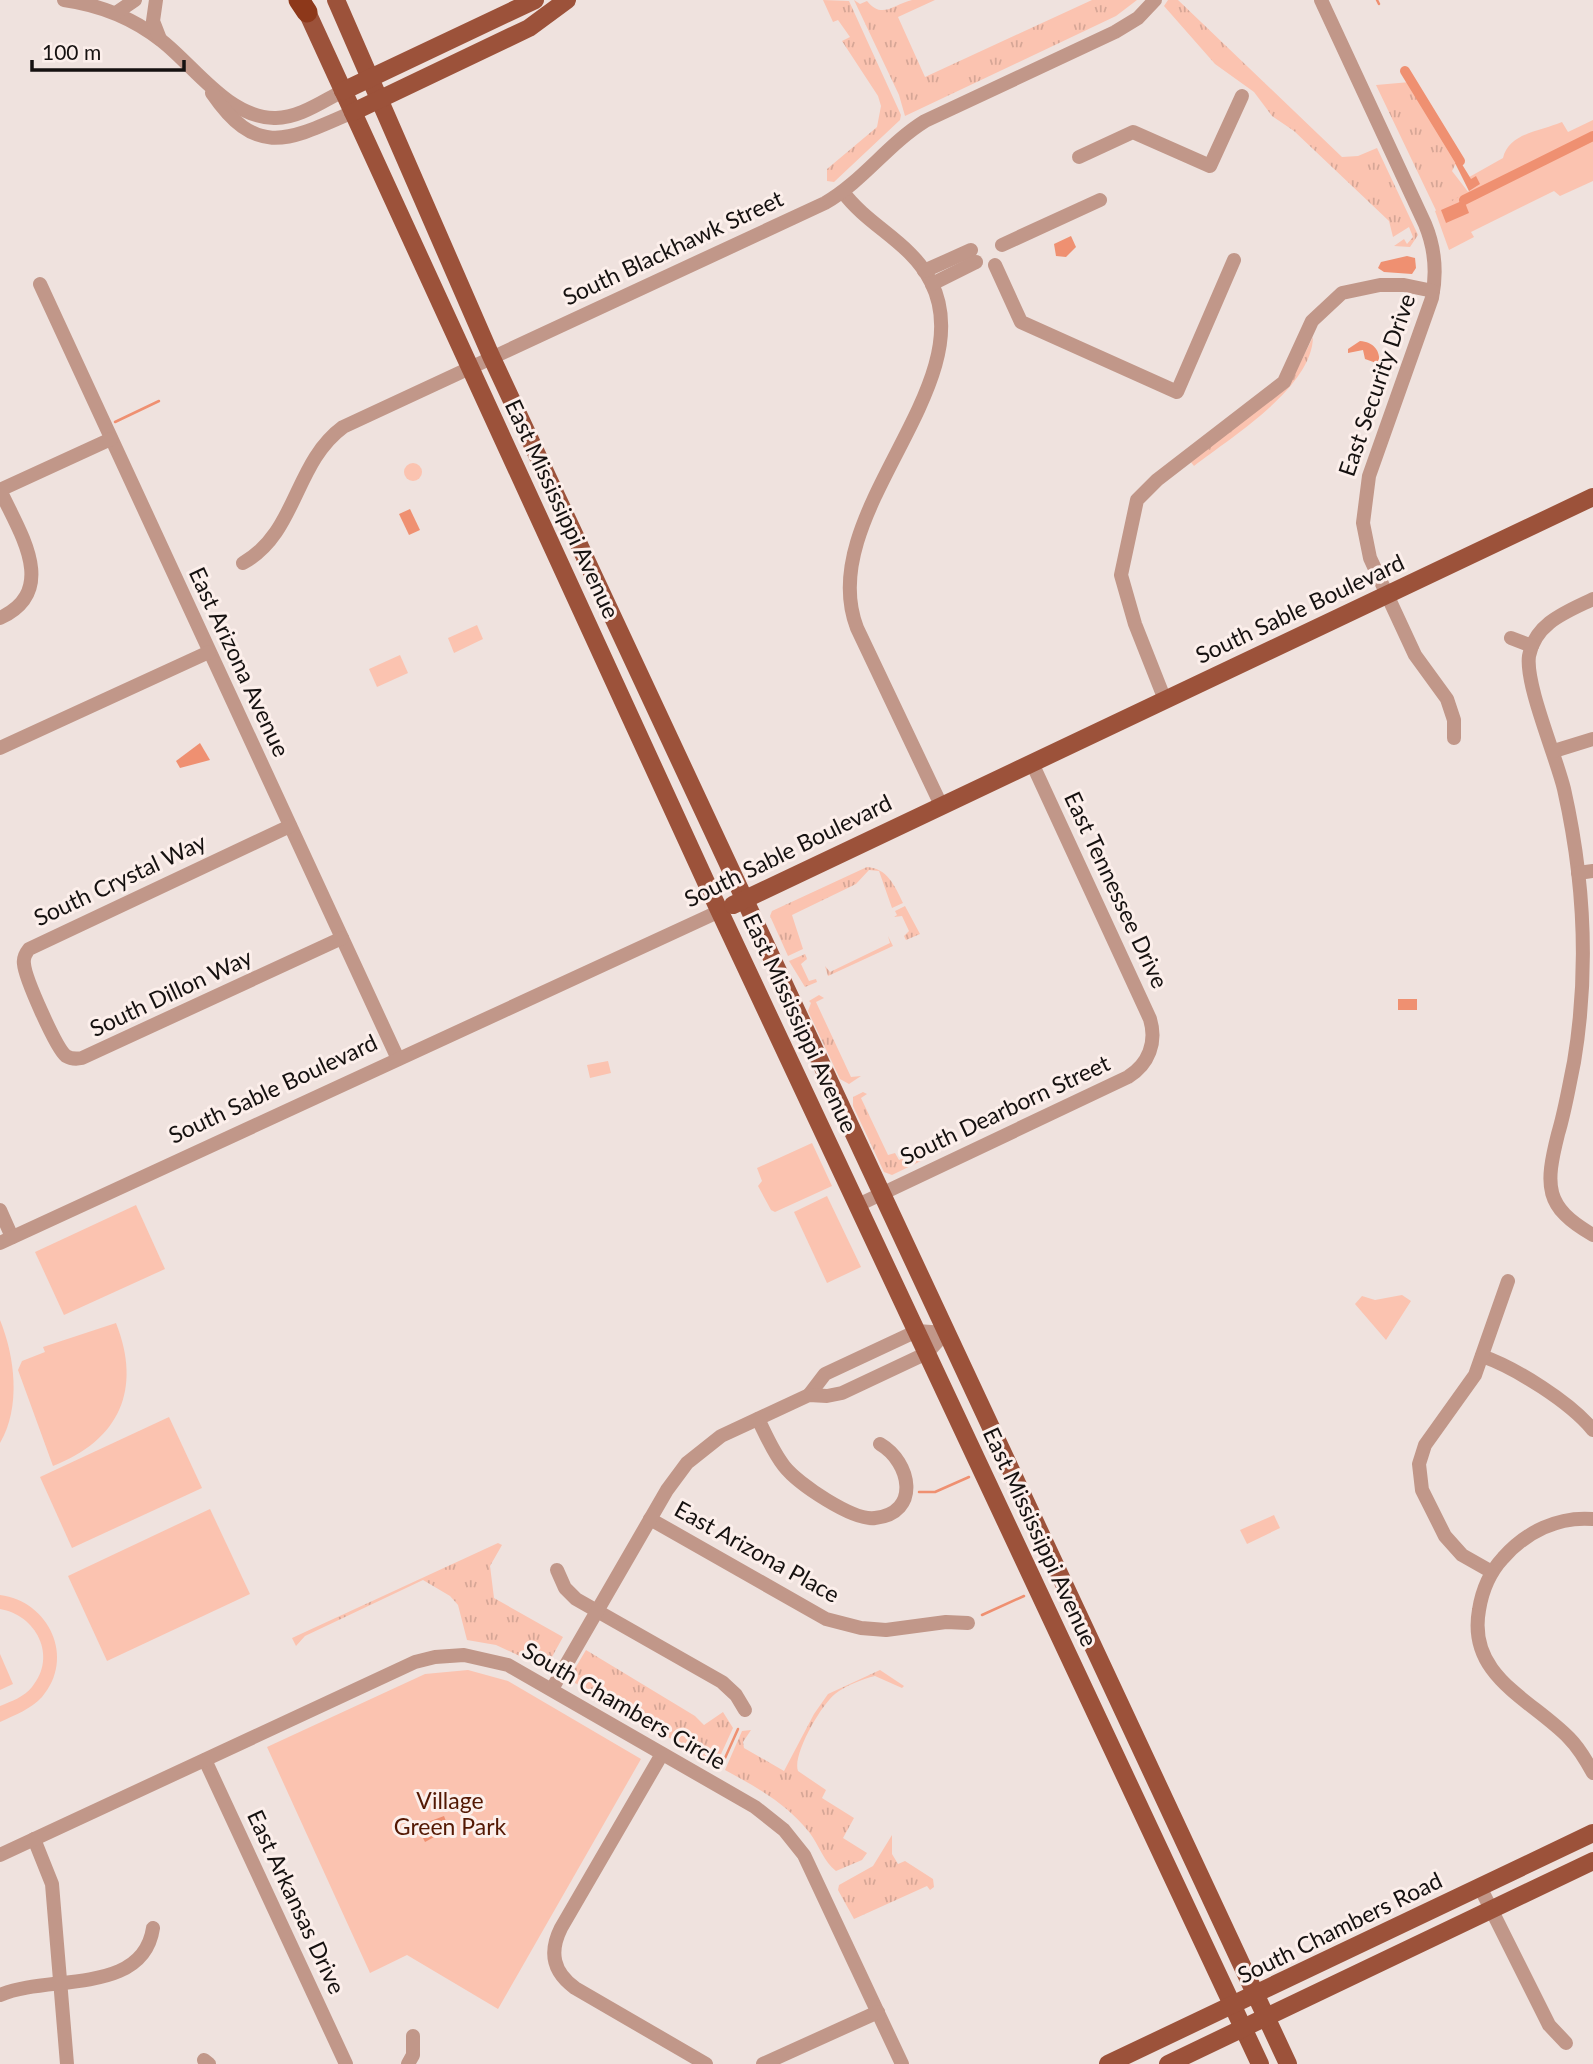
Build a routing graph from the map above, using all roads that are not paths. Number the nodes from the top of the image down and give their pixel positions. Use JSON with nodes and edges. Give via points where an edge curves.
{"nodes":[{"id":1,"x":64,"y":0,"type":"edge"},
{"id":2,"x":135,"y":0,"type":"edge"},
{"id":3,"x":156,"y":0,"type":"edge"},
{"id":4,"x":336,"y":0,"type":"edge"},
{"id":5,"x":535,"y":0,"type":"edge"},
{"id":6,"x":567,"y":0,"type":"edge"},
{"id":7,"x":1155,"y":0,"type":"edge"},
{"id":8,"x":1321,"y":0,"type":"edge"},
{"id":9,"x":303,"y":4,"type":"edge"},
{"id":10,"x":116,"y":13,"type":"junction"},
{"id":11,"x":161,"y":40,"type":"junction"},
{"id":12,"x":370,"y":79,"type":"junction"},
{"id":13,"x":203,"y":80,"type":"junction"},
{"id":14,"x":343,"y":92,"type":"junction"},
{"id":15,"x":1242,"y":96,"type":"dead end"},
{"id":16,"x":379,"y":100,"type":"junction"},
{"id":17,"x":353,"y":112,"type":"junction"},
{"id":18,"x":1079,"y":157,"type":"dead end"},
{"id":19,"x":843,"y":192,"type":"junction"},
{"id":20,"x":1100,"y":200,"type":"dead end"},
{"id":21,"x":1002,"y":245,"type":"dead end"},
{"id":22,"x":1234,"y":260,"type":"dead end"},
{"id":23,"x":995,"y":265,"type":"dead end"},
{"id":24,"x":924,"y":271,"type":"junction"},
{"id":25,"x":40,"y":284,"type":"dead end"},
{"id":26,"x":932,"y":284,"type":"junction"},
{"id":27,"x":1433,"y":291,"type":"junction"},
{"id":28,"x":491,"y":356,"type":"junction"},
{"id":29,"x":470,"y":366,"type":"junction"},
{"id":30,"x":111,"y":439,"type":"junction"},
{"id":31,"x":0,"y":490,"type":"edge"},
{"id":32,"x":1593,"y":497,"type":"edge"},
{"id":33,"x":243,"y":563,"type":"dead end"},
{"id":34,"x":1387,"y":594,"type":"junction"},
{"id":35,"x":1593,"y":599,"type":"edge"},
{"id":36,"x":0,"y":618,"type":"edge"},
{"id":37,"x":1511,"y":638,"type":"dead end"},
{"id":38,"x":1532,"y":646,"type":"junction"},
{"id":39,"x":209,"y":652,"type":"junction"},
{"id":40,"x":1165,"y":700,"type":"junction"},
{"id":41,"x":1454,"y":738,"type":"dead end"},
{"id":42,"x":1593,"y":739,"type":"edge"},
{"id":43,"x":0,"y":748,"type":"edge"},
{"id":44,"x":1554,"y":751,"type":"junction"},
{"id":45,"x":1032,"y":763,"type":"junction"},
{"id":46,"x":941,"y":806,"type":"junction"},
{"id":47,"x":290,"y":826,"type":"junction"},
{"id":48,"x":1586,"y":872,"type":"edge"},
{"id":49,"x":743,"y":901,"type":"junction"},
{"id":50,"x":720,"y":911,"type":"junction"},
{"id":51,"x":342,"y":938,"type":"junction"},
{"id":52,"x":42,"y":1009,"type":"joint"},
{"id":53,"x":1153,"y":1039,"type":"joint"},
{"id":54,"x":398,"y":1059,"type":"junction"},
{"id":55,"x":881,"y":1194,"type":"junction"},
{"id":56,"x":1552,"y":1196,"type":"junction"},
{"id":57,"x":1538,"y":1202,"type":"dead end"},
{"id":58,"x":858,"y":1205,"type":"junction"},
{"id":59,"x":0,"y":1210,"type":"edge"},
{"id":60,"x":1593,"y":1236,"type":"edge"},
{"id":61,"x":6,"y":1240,"type":"edge"},
{"id":62,"x":1508,"y":1281,"type":"dead end"},
{"id":63,"x":917,"y":1331,"type":"junction"},
{"id":64,"x":945,"y":1333,"type":"junction"},
{"id":65,"x":927,"y":1353,"type":"junction"},
{"id":66,"x":1482,"y":1356,"type":"junction"},
{"id":67,"x":809,"y":1395,"type":"junction"},
{"id":68,"x":758,"y":1419,"type":"junction"},
{"id":69,"x":1593,"y":1430,"type":"edge"},
{"id":70,"x":880,"y":1444,"type":"dead end"},
{"id":71,"x":1593,"y":1518,"type":"edge"},
{"id":72,"x":650,"y":1519,"type":"junction"},
{"id":73,"x":556,"y":1570,"type":"dead end"},
{"id":74,"x":1492,"y":1572,"type":"junction"},
{"id":75,"x":596,"y":1611,"type":"junction"},
{"id":76,"x":968,"y":1623,"type":"dead end"},
{"id":77,"x":552,"y":1689,"type":"junction"},
{"id":78,"x":745,"y":1710,"type":"dead end"},
{"id":79,"x":662,"y":1754,"type":"junction"},
{"id":80,"x":205,"y":1760,"type":"junction"},
{"id":81,"x":1593,"y":1773,"type":"edge"},
{"id":82,"x":1593,"y":1833,"type":"edge"},
{"id":83,"x":34,"y":1839,"type":"junction"},
{"id":84,"x":0,"y":1855,"type":"edge"},
{"id":85,"x":1593,"y":1861,"type":"edge"},
{"id":86,"x":1480,"y":1887,"type":"junction"},
{"id":87,"x":1493,"y":1908,"type":"junction"},
{"id":88,"x":153,"y":1928,"type":"dead end"},
{"id":89,"x":60,"y":1982,"type":"junction"},
{"id":90,"x":0,"y":1995,"type":"edge"},
{"id":91,"x":1256,"y":1996,"type":"junction"},
{"id":92,"x":1233,"y":2007,"type":"junction"},
{"id":93,"x":878,"y":2012,"type":"junction"},
{"id":94,"x":1266,"y":2018,"type":"junction"},
{"id":95,"x":1244,"y":2029,"type":"junction"},
{"id":96,"x":413,"y":2035,"type":"dead end"},
{"id":97,"x":1566,"y":2043,"type":"dead end"},
{"id":98,"x":67,"y":2064,"type":"edge"},
{"id":99,"x":346,"y":2064,"type":"edge"},
{"id":100,"x":408,"y":2064,"type":"edge"},
{"id":101,"x":706,"y":2064,"type":"edge"},
{"id":102,"x":763,"y":2064,"type":"edge"},
{"id":103,"x":902,"y":2064,"type":"edge"},
{"id":104,"x":1108,"y":2064,"type":"edge"},
{"id":105,"x":1168,"y":2064,"type":"edge"},
{"id":106,"x":1260,"y":2064,"type":"edge"},
{"id":107,"x":1287,"y":2064,"type":"edge"}],
"edges":[{"from":1,"to":10,"type":"street"},
{"from":2,"to":10,"type":"street"},
{"from":3,"to":11,"type":"street","via":[[153,21]]},
{"from":4,"to":12,"type":"main road","name":"East Mississippi Avenue"},
{"from":5,"to":12,"type":"main road"},
{"from":6,"to":16,"type":"main road","via":[[529,28]]},
{"from":7,"to":19,"type":"street","name":"South Blackhawk Street","via":[[1115,32],[925,121]]},
{"from":8,"to":27,"type":"street","name":"East Security Drive","via":[[1428,231],[1434,260]]},
{"from":9,"to":14,"type":"main road","name":"East Mississippi Avenue"},
{"from":10,"to":11,"type":"street"},
{"from":11,"to":13,"type":"street"},
{"from":12,"to":14,"type":"main road"},
{"from":12,"to":16,"type":"main road","name":"East Mississippi Avenue"},
{"from":13,"to":14,"type":"street","via":[[243,109],[270,118],[292,116]]},
{"from":13,"to":17,"type":"street","via":[[233,121],[256,135],[297,134]]},
{"from":14,"to":17,"type":"main road","name":"East Mississippi Avenue"},
{"from":15,"to":18,"type":"street","via":[[1210,166],[1133,132]]},
{"from":16,"to":17,"type":"main road"},
{"from":16,"to":28,"type":"main road","name":"East Mississippi Avenue"},
{"from":17,"to":29,"type":"main road","name":"East Mississippi Avenue"},
{"from":19,"to":24,"type":"street","via":[[865,219],[908,249]]},
{"from":19,"to":28,"type":"street","name":"South Blackhawk Street"},
{"from":20,"to":21,"type":"street"},
{"from":22,"to":23,"type":"street","via":[[1177,392],[1021,322]]},
{"from":24,"to":26,"type":"street"},
{"from":24,"to":26,"type":"street","via":[[974,256]]},
{"from":25,"to":30,"type":"street","name":"East Arizona Avenue"},
{"from":26,"to":46,"type":"street","via":[[940,325],[938,355],[855,547],[848,583],[857,628]]},
{"from":27,"to":34,"type":"street","name":"East Security Drive","via":[[1364,494],[1366,541]]},
{"from":27,"to":40,"type":"street","via":[[1380,285],[1342,293],[1312,321],[1284,382],[1137,500],[1121,575]]},
{"from":28,"to":29,"type":"street","name":"South Blackhawk Street"},
{"from":28,"to":49,"type":"main road","name":"East Mississippi Avenue"},
{"from":29,"to":33,"type":"street","name":"South Blackhawk Street","via":[[337,431],[311,460],[275,536]]},
{"from":29,"to":50,"type":"main road","name":"East Mississippi Avenue"},
{"from":30,"to":31,"type":"street"},
{"from":30,"to":39,"type":"street","name":"East Arizona Avenue"},
{"from":31,"to":36,"type":"street","via":[[33,576],[26,598]]},
{"from":32,"to":34,"type":"main road","name":"South Sable Boulevard"},
{"from":34,"to":40,"type":"main road","name":"South Sable Boulevard"},
{"from":34,"to":41,"type":"street","name":"East Security Drive","via":[[1415,655],[1447,699]]},
{"from":35,"to":38,"type":"street","via":[[1551,620]]},
{"from":37,"to":38,"type":"street"},
{"from":38,"to":44,"type":"street","via":[[1530,679]]},
{"from":39,"to":43,"type":"street"},
{"from":39,"to":47,"type":"street","name":"East Arizona Avenue"},
{"from":40,"to":45,"type":"main road","name":"South Sable Boulevard"},
{"from":42,"to":44,"type":"street"},
{"from":44,"to":48,"type":"street"},
{"from":45,"to":46,"type":"main road","name":"South Sable Boulevard"},
{"from":45,"to":53,"type":"street","name":"East Tennessee Drive","via":[[1146,1010]]},
{"from":46,"to":49,"type":"main road","name":"South Sable Boulevard"},
{"from":47,"to":51,"type":"street","name":"East Arizona Avenue"},
{"from":47,"to":52,"type":"street","name":"South Crystal Way","via":[[29,949],[24,969]]},
{"from":48,"to":56,"type":"street","via":[[1580,1010],[1550,1166]]},
{"from":49,"to":50,"type":"main road","name":"South Sable Boulevard"},
{"from":49,"to":55,"type":"main road","name":"East Mississippi Avenue"},
{"from":50,"to":54,"type":"street","name":"South Sable Boulevard"},
{"from":50,"to":58,"type":"main road","name":"East Mississippi Avenue"},
{"from":51,"to":52,"type":"street","name":"South Dillon Way","via":[[82,1058],[64,1053]]},
{"from":51,"to":54,"type":"street","name":"East Arizona Avenue"},
{"from":53,"to":55,"type":"street","name":"South Dearborn Street","via":[[1143,1065],[1128,1077]]},
{"from":54,"to":61,"type":"street","name":"South Sable Boulevard"},
{"from":55,"to":58,"type":"street","name":"South Dearborn Street"},
{"from":55,"to":64,"type":"main road","name":"East Mississippi Avenue"},
{"from":56,"to":57,"type":"street"},
{"from":56,"to":60,"type":"street","via":[[1565,1217]]},
{"from":58,"to":63,"type":"main road","name":"East Mississippi Avenue"},
{"from":59,"to":61,"type":"street"},
{"from":62,"to":66,"type":"street"},
{"from":63,"to":64,"type":"street"},
{"from":63,"to":65,"type":"main road","name":"East Mississippi Avenue"},
{"from":63,"to":67,"type":"street","via":[[825,1374]]},
{"from":64,"to":65,"type":"street"},
{"from":64,"to":91,"type":"main road","name":"East Mississippi Avenue"},
{"from":65,"to":67,"type":"street","via":[[842,1393]]},
{"from":65,"to":92,"type":"main road","name":"East Mississippi Avenue"},
{"from":66,"to":69,"type":"street","via":[[1503,1363]]},
{"from":66,"to":74,"type":"street","via":[[1475,1375],[1425,1444],[1419,1477],[1445,1536],[1462,1555]]},
{"from":67,"to":68,"type":"street"},
{"from":68,"to":70,"type":"street","via":[[790,1474],[866,1518],[892,1512],[906,1490],[904,1467]]},
{"from":68,"to":72,"type":"street","via":[[697,1453],[677,1474]]},
{"from":71,"to":74,"type":"street","via":[[1541,1528],[1513,1547]]},
{"from":72,"to":75,"type":"street"},
{"from":72,"to":76,"type":"street","name":"East Arizona Place","via":[[837,1622],[886,1630]]},
{"from":73,"to":75,"type":"street","via":[[569,1594]]},
{"from":74,"to":81,"type":"street","via":[[1478,1617],[1483,1656],[1497,1678],[1570,1739]]},
{"from":75,"to":77,"type":"street"},
{"from":75,"to":78,"type":"street","via":[[722,1682]]},
{"from":77,"to":79,"type":"street","name":"South Chambers Circle"},
{"from":77,"to":80,"type":"street","name":"South Chambers Circle","via":[[484,1657],[429,1658]]},
{"from":79,"to":93,"type":"street","name":"South Chambers Circle","via":[[762,1812],[790,1837],[810,1867]]},
{"from":79,"to":101,"type":"street","via":[[561,1928],[554,1959],[575,1988]]},
{"from":80,"to":83,"type":"street","name":"South Chambers Circle"},
{"from":80,"to":99,"type":"street","name":"East Arkansas Drive"},
{"from":82,"to":86,"type":"main road","name":"South Chambers Road"},
{"from":83,"to":84,"type":"street","name":"South Chambers Circle"},
{"from":83,"to":89,"type":"street","via":[[50,1878]]},
{"from":85,"to":87,"type":"main road"},
{"from":86,"to":87,"type":"street"},
{"from":86,"to":91,"type":"main road","name":"South Chambers Road"},
{"from":87,"to":94,"type":"main road"},
{"from":87,"to":97,"type":"street","via":[[1548,2023]]},
{"from":88,"to":89,"type":"street","via":[[148,1948],[120,1973]]},
{"from":89,"to":90,"type":"street"},
{"from":89,"to":98,"type":"street"},
{"from":91,"to":92,"type":"main road","name":"South Chambers Road"},
{"from":91,"to":94,"type":"main road","name":"East Mississippi Avenue"},
{"from":92,"to":95,"type":"main road","name":"East Mississippi Avenue"},
{"from":92,"to":104,"type":"main road","name":"South Chambers Road"},
{"from":93,"to":102,"type":"street"},
{"from":93,"to":103,"type":"street","name":"South Chambers Circle"},
{"from":94,"to":95,"type":"main road"},
{"from":94,"to":107,"type":"main road","name":"East Mississippi Avenue"},
{"from":95,"to":105,"type":"main road"},
{"from":95,"to":106,"type":"main road","name":"East Mississippi Avenue"},
{"from":96,"to":100,"type":"street"}]}
